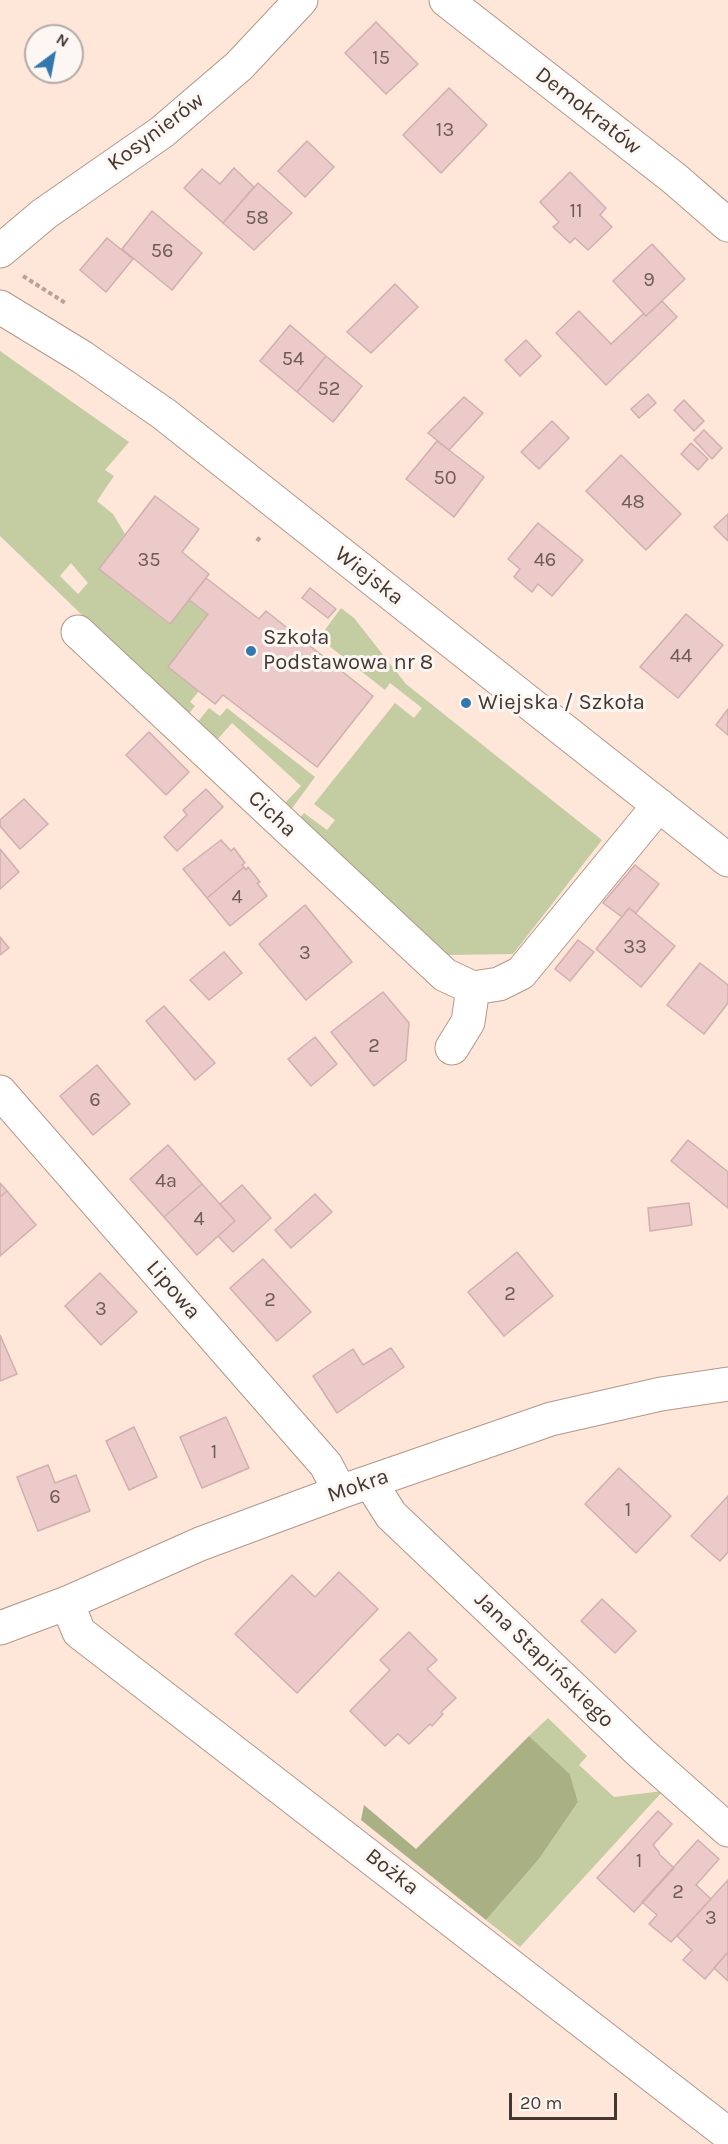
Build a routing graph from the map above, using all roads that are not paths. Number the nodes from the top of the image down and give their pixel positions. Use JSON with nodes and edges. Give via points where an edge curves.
{"nodes":[{"id":1,"x":301,"y":0,"type":"edge"},
{"id":2,"x":446,"y":0,"type":"edge"},
{"id":3,"x":728,"y":225,"type":"edge"},
{"id":4,"x":0,"y":251,"type":"edge"},
{"id":5,"x":0,"y":307,"type":"edge"},
{"id":6,"x":78,"y":632,"type":"dead end"},
{"id":7,"x":658,"y":805,"type":"junction"},
{"id":8,"x":728,"y":860,"type":"edge"},
{"id":9,"x":473,"y":988,"type":"junction"},
{"id":10,"x":452,"y":1048,"type":"dead end"},
{"id":11,"x":0,"y":1092,"type":"edge"},
{"id":12,"x":728,"y":1384,"type":"edge"},
{"id":13,"x":355,"y":1487,"type":"junction"},
{"id":14,"x":67,"y":1603,"type":"junction"},
{"id":15,"x":0,"y":1628,"type":"edge"},
{"id":16,"x":728,"y":1830,"type":"edge"},
{"id":17,"x":728,"y":2134,"type":"edge"}],
"edges":[{"from":1,"to":4,"type":"street","name":"Kosynierów","via":[[239,66],[162,132],[44,214]]},
{"from":2,"to":3,"type":"street","name":"Demokratów"},
{"from":5,"to":7,"type":"street","name":"Wiejska","via":[[164,414]]},
{"from":6,"to":9,"type":"street","name":"Cicha","via":[[445,975]]},
{"from":7,"to":8,"type":"street","name":"Wiejska"},
{"from":7,"to":9,"type":"street","via":[[521,973],[499,984]]},
{"from":9,"to":10,"type":"street","via":[[468,1022]]},
{"from":11,"to":13,"type":"street","name":"Lipowa","via":[[326,1465]]},
{"from":12,"to":13,"type":"street","name":"Mokra","via":[[661,1394],[551,1419]]},
{"from":13,"to":14,"type":"street","name":"Mokra","via":[[200,1544]]},
{"from":13,"to":16,"type":"street","name":"Jana Stapińskiego","via":[[391,1515],[641,1753]]},
{"from":14,"to":15,"type":"street","name":"Mokra"},
{"from":14,"to":17,"type":"street","name":"Bożka","via":[[79,1632]]}]}
